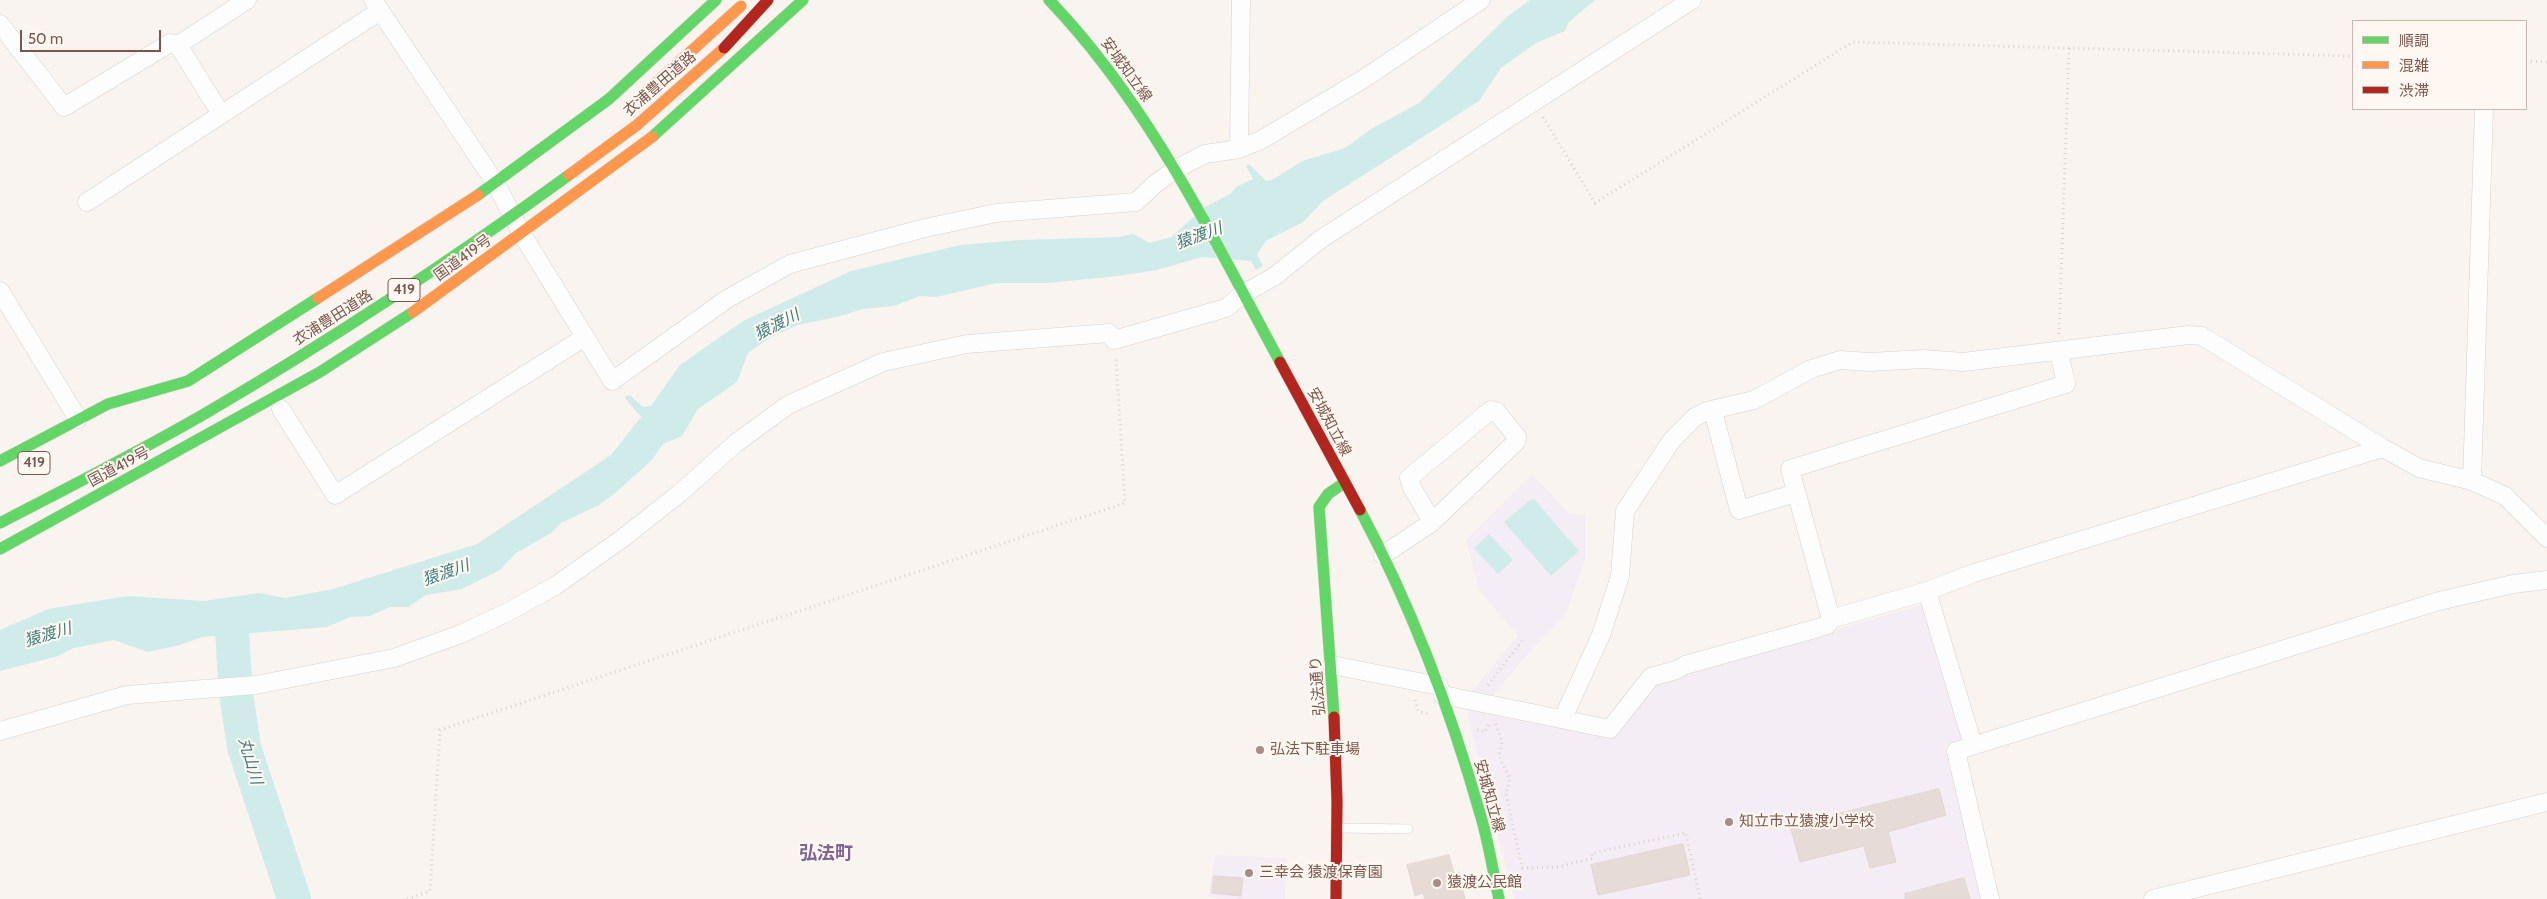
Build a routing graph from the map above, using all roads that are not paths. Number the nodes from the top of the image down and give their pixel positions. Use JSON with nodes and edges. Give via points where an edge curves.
{"nodes":[{"id":1,"x":246,"y":0,"type":"edge"},
{"id":2,"x":716,"y":0,"type":"edge"},
{"id":3,"x":747,"y":0,"type":"edge"},
{"id":4,"x":768,"y":0,"type":"edge"},
{"id":5,"x":803,"y":0,"type":"edge"},
{"id":6,"x":1049,"y":0,"type":"edge"},
{"id":7,"x":1241,"y":0,"type":"edge"},
{"id":8,"x":1481,"y":0,"type":"edge"},
{"id":9,"x":1692,"y":0,"type":"edge"},
{"id":10,"x":376,"y":6,"type":"edge"},
{"id":11,"x":0,"y":24,"type":"edge"},
{"id":12,"x":178,"y":45,"type":"junction"},
{"id":13,"x":638,"y":100,"type":"dead end"},
{"id":14,"x":2484,"y":110,"type":"edge"},
{"id":15,"x":221,"y":114,"type":"junction"},
{"id":16,"x":1239,"y":148,"type":"junction"},
{"id":17,"x":1179,"y":174,"type":"junction"},
{"id":18,"x":496,"y":184,"type":"junction"},
{"id":19,"x":517,"y":196,"type":"dead end"},
{"id":20,"x":87,"y":202,"type":"dead end"},
{"id":21,"x":494,"y":214,"type":"dead end"},
{"id":22,"x":522,"y":234,"type":"junction"},
{"id":23,"x":1240,"y":288,"type":"junction"},
{"id":24,"x":0,"y":291,"type":"edge"},
{"id":25,"x":585,"y":337,"type":"junction"},
{"id":26,"x":2059,"y":352,"type":"junction"},
{"id":27,"x":188,"y":380,"type":"junction"},
{"id":28,"x":137,"y":408,"type":"dead end"},
{"id":29,"x":280,"y":410,"type":"dead end"},
{"id":30,"x":1713,"y":411,"type":"junction"},
{"id":31,"x":78,"y":420,"type":"junction"},
{"id":32,"x":2383,"y":448,"type":"junction"},
{"id":33,"x":0,"y":461,"type":"edge"},
{"id":34,"x":2472,"y":481,"type":"junction"},
{"id":35,"x":1344,"y":482,"type":"junction"},
{"id":36,"x":1796,"y":494,"type":"junction"},
{"id":37,"x":1432,"y":521,"type":"junction"},
{"id":38,"x":0,"y":523,"type":"edge"},
{"id":39,"x":2547,"y":538,"type":"edge"},
{"id":40,"x":0,"y":549,"type":"edge"},
{"id":41,"x":1383,"y":555,"type":"junction"},
{"id":42,"x":2547,"y":580,"type":"edge"},
{"id":43,"x":1927,"y":591,"type":"junction"},
{"id":44,"x":1831,"y":619,"type":"junction"},
{"id":45,"x":1332,"y":665,"type":"junction"},
{"id":46,"x":1441,"y":690,"type":"junction"},
{"id":47,"x":1563,"y":718,"type":"junction"},
{"id":48,"x":0,"y":731,"type":"edge"},
{"id":49,"x":1973,"y":745,"type":"junction"},
{"id":50,"x":2547,"y":802,"type":"edge"},
{"id":51,"x":1339,"y":828,"type":"junction"},
{"id":52,"x":1408,"y":829,"type":"dead end"},
{"id":53,"x":1336,"y":899,"type":"edge"},
{"id":54,"x":1499,"y":899,"type":"edge"},
{"id":55,"x":1990,"y":899,"type":"edge"},
{"id":56,"x":2152,"y":899,"type":"edge"}],
"edges":[{"from":1,"to":12,"type":"street"},
{"from":2,"to":18,"type":"main road","number":"419","via":[[609,99]]},
{"from":3,"to":13,"type":"main road","name":"衣浦豊田道路","bridge":true},
{"from":4,"to":38,"type":"main road","name":"衣浦豊田道路","number":"419","bridge":true,"via":[[723,49],[637,126],[481,239],[347,328],[205,414]]},
{"from":5,"to":22,"type":"main road","name":"国道419号","number":"419","via":[[662,130]]},
{"from":6,"to":17,"type":"main road","name":"安城知立線","via":[[1076,28],[1124,91]]},
{"from":7,"to":16,"type":"street"},
{"from":8,"to":16,"type":"street","via":[[1365,78],[1261,140]]},
{"from":9,"to":23,"type":"street","via":[[1321,239],[1275,276]]},
{"from":10,"to":15,"type":"street"},
{"from":10,"to":18,"type":"street"},
{"from":11,"to":12,"type":"street","via":[[64,107],[170,42]]},
{"from":12,"to":15,"type":"street"},
{"from":14,"to":34,"type":"street"},
{"from":15,"to":20,"type":"street"},
{"from":16,"to":17,"type":"street","via":[[1205,154]]},
{"from":17,"to":23,"type":"main road","name":"安城知立線"},
{"from":17,"to":25,"type":"street","via":[[1155,184],[1136,202],[996,212],[790,264],[727,299],[612,381]]},
{"from":18,"to":22,"type":"street"},
{"from":18,"to":27,"type":"main road","number":"419"},
{"from":19,"to":21,"type":"main road"},
{"from":22,"to":25,"type":"street"},
{"from":22,"to":40,"type":"main road","name":"国道419号","number":"419","via":[[424,305],[320,372]]},
{"from":23,"to":35,"type":"main road","name":"安城知立線"},
{"from":23,"to":48,"type":"street","via":[[1226,308],[1114,340],[1109,333],[967,344],[883,362],[788,405],[736,443],[623,538],[555,586],[460,634],[394,658],[256,685],[127,695]]},
{"from":24,"to":31,"type":"street"},
{"from":25,"to":29,"type":"street","via":[[335,495]]},
{"from":26,"to":30,"type":"street","via":[[1963,362],[1840,360],[1811,369],[1754,400]]},
{"from":26,"to":32,"type":"street","via":[[2202,336]]},
{"from":26,"to":36,"type":"street","via":[[2066,384],[1790,470]]},
{"from":27,"to":28,"type":"main road","number":"419"},
{"from":27,"to":31,"type":"main road","number":"419","via":[[108,404]]},
{"from":30,"to":36,"type":"street","via":[[1739,510]]},
{"from":30,"to":47,"type":"street","via":[[1707,410],[1682,428],[1625,511],[1620,576],[1601,635]]},
{"from":31,"to":33,"type":"main road","number":"419"},
{"from":32,"to":34,"type":"street","via":[[2419,468]]},
{"from":32,"to":43,"type":"street","via":[[1974,573]]},
{"from":34,"to":39,"type":"street","via":[[2505,496]]},
{"from":35,"to":41,"type":"main road","name":"安城知立線"},
{"from":35,"to":45,"type":"main road","name":"弘法通り","via":[[1328,494],[1319,507]]},
{"from":36,"to":44,"type":"street"},
{"from":37,"to":37,"type":"street","via":[[1516,442],[1517,437],[1496,411],[1491,410],[1463,431],[1409,478]]},
{"from":37,"to":41,"type":"street"},
{"from":41,"to":46,"type":"main road","name":"安城知立線"},
{"from":42,"to":49,"type":"street","via":[[2513,584],[2439,601]]},
{"from":43,"to":44,"type":"street"},
{"from":43,"to":49,"type":"street"},
{"from":44,"to":47,"type":"street","via":[[1827,625],[1818,628],[1685,664],[1651,677],[1610,729]]},
{"from":45,"to":46,"type":"street"},
{"from":45,"to":51,"type":"main road","name":"弘法通り"},
{"from":46,"to":47,"type":"street"},
{"from":46,"to":54,"type":"main road","name":"安城知立線","via":[[1482,818]]},
{"from":49,"to":55,"type":"street","via":[[1956,751]]},
{"from":50,"to":56,"type":"street"},
{"from":51,"to":52,"type":"lane"},
{"from":51,"to":53,"type":"main road","name":"弘法通り"}]}
